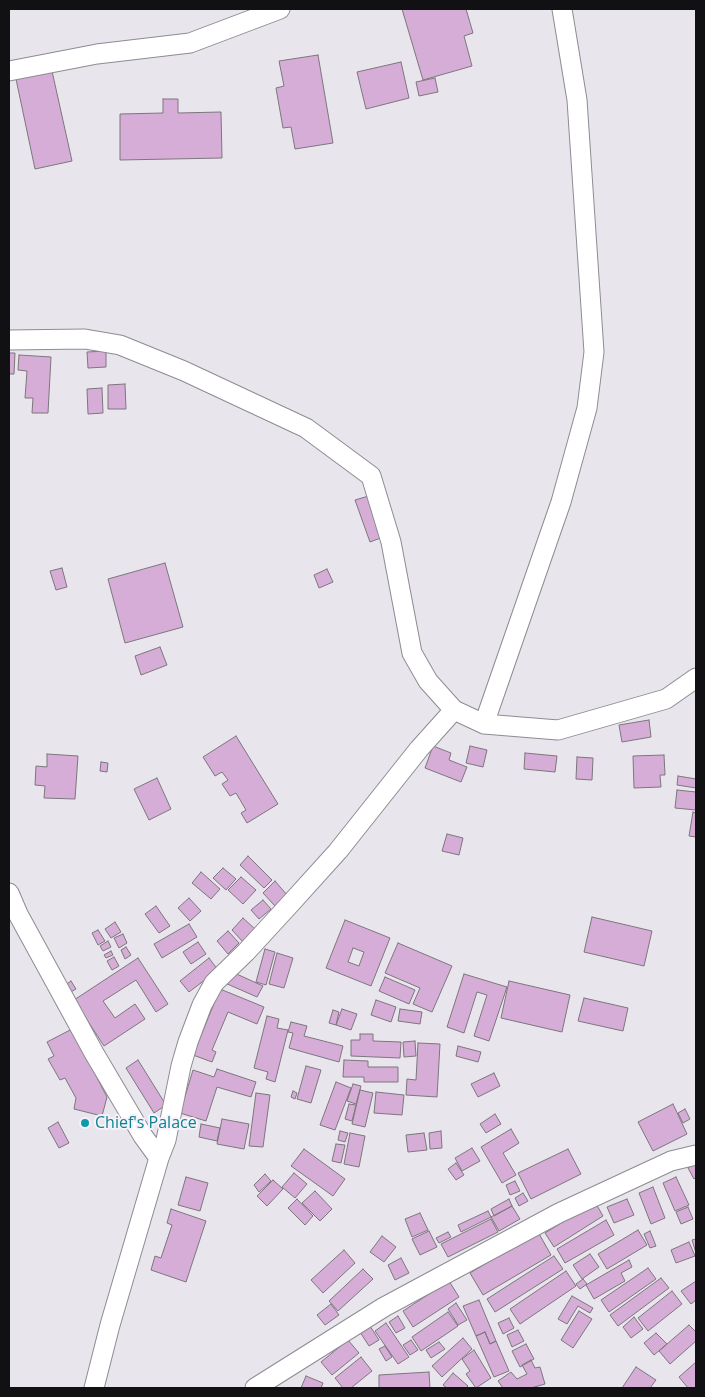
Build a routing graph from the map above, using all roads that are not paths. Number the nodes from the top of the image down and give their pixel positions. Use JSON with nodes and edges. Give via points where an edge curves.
{"nodes":[{"id":1,"x":280,"y":9,"type":"edge"},
{"id":2,"x":562,"y":9,"type":"edge"},
{"id":3,"x":9,"y":71,"type":"edge"},
{"id":4,"x":9,"y":340,"type":"edge"},
{"id":5,"x":696,"y":678,"type":"edge"},
{"id":6,"x":454,"y":710,"type":"junction"},
{"id":7,"x":484,"y":724,"type":"junction"},
{"id":8,"x":9,"y":893,"type":"edge"},
{"id":9,"x":696,"y":1156,"type":"edge"},
{"id":10,"x":159,"y":1158,"type":"junction"},
{"id":11,"x":94,"y":1388,"type":"edge"},
{"id":12,"x":256,"y":1388,"type":"edge"}],
"edges":[{"from":1,"to":3,"type":"street","via":[[190,43],[97,54]]},
{"from":2,"to":7,"type":"street","via":[[577,100],[594,352],[587,408],[561,502]]},
{"from":4,"to":6,"type":"street","via":[[85,339],[120,345],[306,428],[371,476],[392,542],[412,653],[428,681]]},
{"from":5,"to":7,"type":"street","via":[[666,699],[558,730]]},
{"from":6,"to":7,"type":"street"},
{"from":6,"to":10,"type":"street","via":[[324,866],[214,983],[188,1042]]},
{"from":8,"to":10,"type":"street","via":[[85,1037]]},
{"from":9,"to":12,"type":"street","via":[[671,1161],[559,1213],[384,1307]]},
{"from":10,"to":11,"type":"street"}]}
